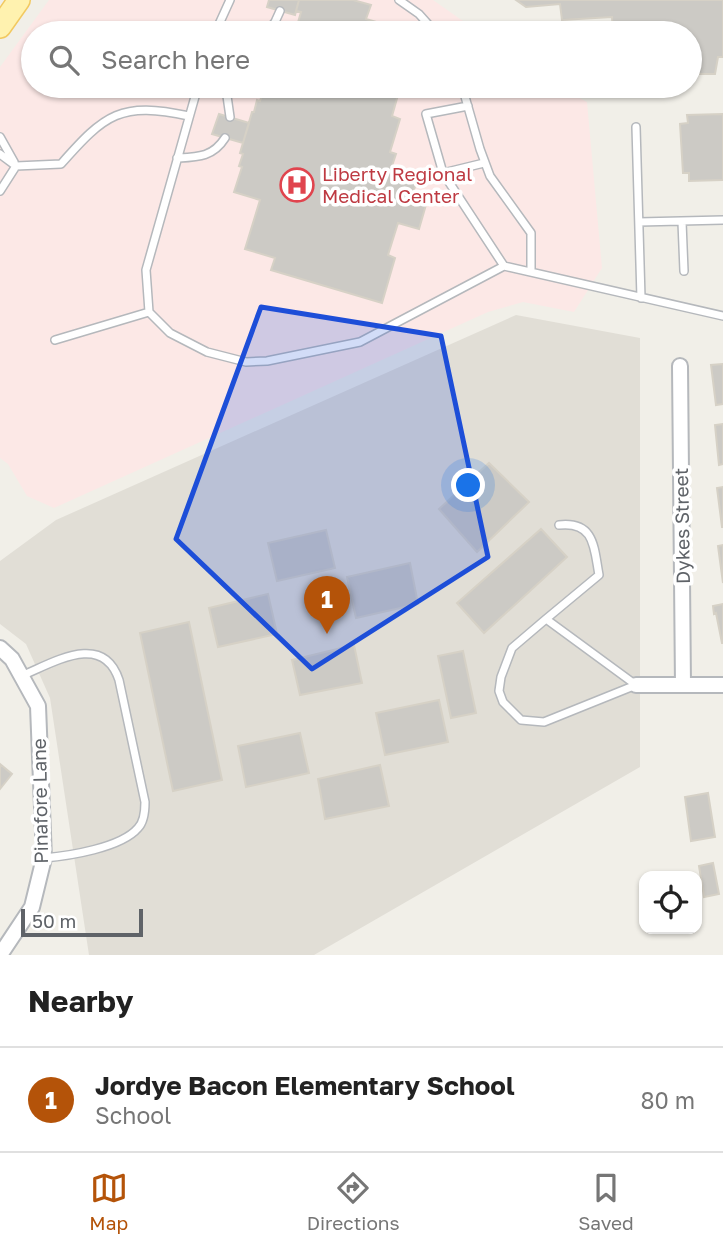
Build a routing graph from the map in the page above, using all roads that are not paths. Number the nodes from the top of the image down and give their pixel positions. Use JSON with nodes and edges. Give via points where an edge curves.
{"nodes":[{"id":1,"x":19,"y":0,"type":"edge"},
{"id":2,"x":230,"y":0,"type":"edge"},
{"id":3,"x":399,"y":0,"type":"edge"},
{"id":4,"x":280,"y":11,"type":"dead end"},
{"id":5,"x":220,"y":21,"type":"edge"},
{"id":6,"x":275,"y":21,"type":"edge"},
{"id":7,"x":425,"y":21,"type":"edge"},
{"id":8,"x":0,"y":27,"type":"edge"},
{"id":9,"x":194,"y":98,"type":"edge"},
{"id":10,"x":227,"y":98,"type":"edge"},
{"id":11,"x":466,"y":98,"type":"edge"},
{"id":12,"x":468,"y":106,"type":"junction"},
{"id":13,"x":189,"y":116,"type":"junction"},
{"id":14,"x":230,"y":117,"type":"dead end"},
{"id":15,"x":636,"y":127,"type":"dead end"},
{"id":16,"x":0,"y":137,"type":"edge"},
{"id":17,"x":225,"y":138,"type":"dead end"},
{"id":18,"x":0,"y":154,"type":"edge"},
{"id":19,"x":177,"y":158,"type":"junction"},
{"id":20,"x":484,"y":163,"type":"junction"},
{"id":21,"x":16,"y":166,"type":"junction"},
{"id":22,"x":443,"y":173,"type":"junction"},
{"id":23,"x":0,"y":191,"type":"edge"},
{"id":24,"x":723,"y":220,"type":"edge"},
{"id":25,"x":639,"y":222,"type":"junction"},
{"id":26,"x":682,"y":222,"type":"junction"},
{"id":27,"x":504,"y":266,"type":"junction"},
{"id":28,"x":684,"y":271,"type":"dead end"},
{"id":29,"x":531,"y":272,"type":"junction"},
{"id":30,"x":641,"y":298,"type":"junction"},
{"id":31,"x":149,"y":312,"type":"junction"},
{"id":32,"x":723,"y":316,"type":"edge"},
{"id":33,"x":55,"y":340,"type":"dead end"},
{"id":34,"x":680,"y":366,"type":"dead end"},
{"id":35,"x":559,"y":525,"type":"dead end"},
{"id":36,"x":546,"y":619,"type":"junction"},
{"id":37,"x":0,"y":648,"type":"edge"},
{"id":38,"x":21,"y":676,"type":"junction"},
{"id":39,"x":636,"y":685,"type":"junction"},
{"id":40,"x":683,"y":685,"type":"junction"},
{"id":41,"x":723,"y":685,"type":"edge"},
{"id":42,"x":44,"y":858,"type":"junction"},
{"id":43,"x":1,"y":955,"type":"edge"}],
"edges":[{"from":1,"to":8,"type":"main road"},
{"from":2,"to":5,"type":"lane"},
{"from":3,"to":7,"type":"lane"},
{"from":4,"to":6,"type":"lane"},
{"from":9,"to":13,"type":"lane"},
{"from":10,"to":14,"type":"lane"},
{"from":11,"to":12,"type":"lane"},
{"from":12,"to":20,"type":"lane"},
{"from":12,"to":22,"type":"lane","via":[[426,114]]},
{"from":13,"to":19,"type":"lane"},
{"from":13,"to":21,"type":"lane","via":[[146,109],[126,112],[89,132],[61,164]]},
{"from":15,"to":25,"type":"lane"},
{"from":16,"to":21,"type":"lane"},
{"from":17,"to":19,"type":"lane","via":[[212,153]]},
{"from":18,"to":21,"type":"lane"},
{"from":19,"to":31,"type":"lane","via":[[146,270]]},
{"from":20,"to":22,"type":"lane"},
{"from":20,"to":29,"type":"lane","via":[[531,233]]},
{"from":21,"to":23,"type":"lane"},
{"from":22,"to":27,"type":"lane"},
{"from":24,"to":26,"type":"lane"},
{"from":25,"to":26,"type":"lane"},
{"from":25,"to":30,"type":"lane"},
{"from":26,"to":28,"type":"lane"},
{"from":27,"to":29,"type":"lane"},
{"from":27,"to":31,"type":"lane","via":[[360,342],[267,361],[234,360],[207,352],[170,333]]},
{"from":29,"to":30,"type":"lane"},
{"from":30,"to":32,"type":"lane"},
{"from":31,"to":33,"type":"lane"},
{"from":34,"to":40,"type":"street","name":"Dykes Street"},
{"from":35,"to":36,"type":"lane","via":[[578,526],[589,535],[599,575]]},
{"from":36,"to":39,"type":"lane"},
{"from":36,"to":39,"type":"lane","via":[[512,648],[501,677],[503,702],[521,720],[544,722]]},
{"from":37,"to":38,"type":"street","name":"Pinafore Lane"},
{"from":38,"to":42,"type":"street","name":"Pinafore Lane","via":[[38,706]]},
{"from":38,"to":42,"type":"lane","via":[[85,653],[109,662],[119,680],[145,803],[138,828],[124,838]]},
{"from":39,"to":40,"type":"street"},
{"from":40,"to":41,"type":"street"},
{"from":42,"to":43,"type":"street","name":"Pinafore Lane","via":[[32,907]]}]}
